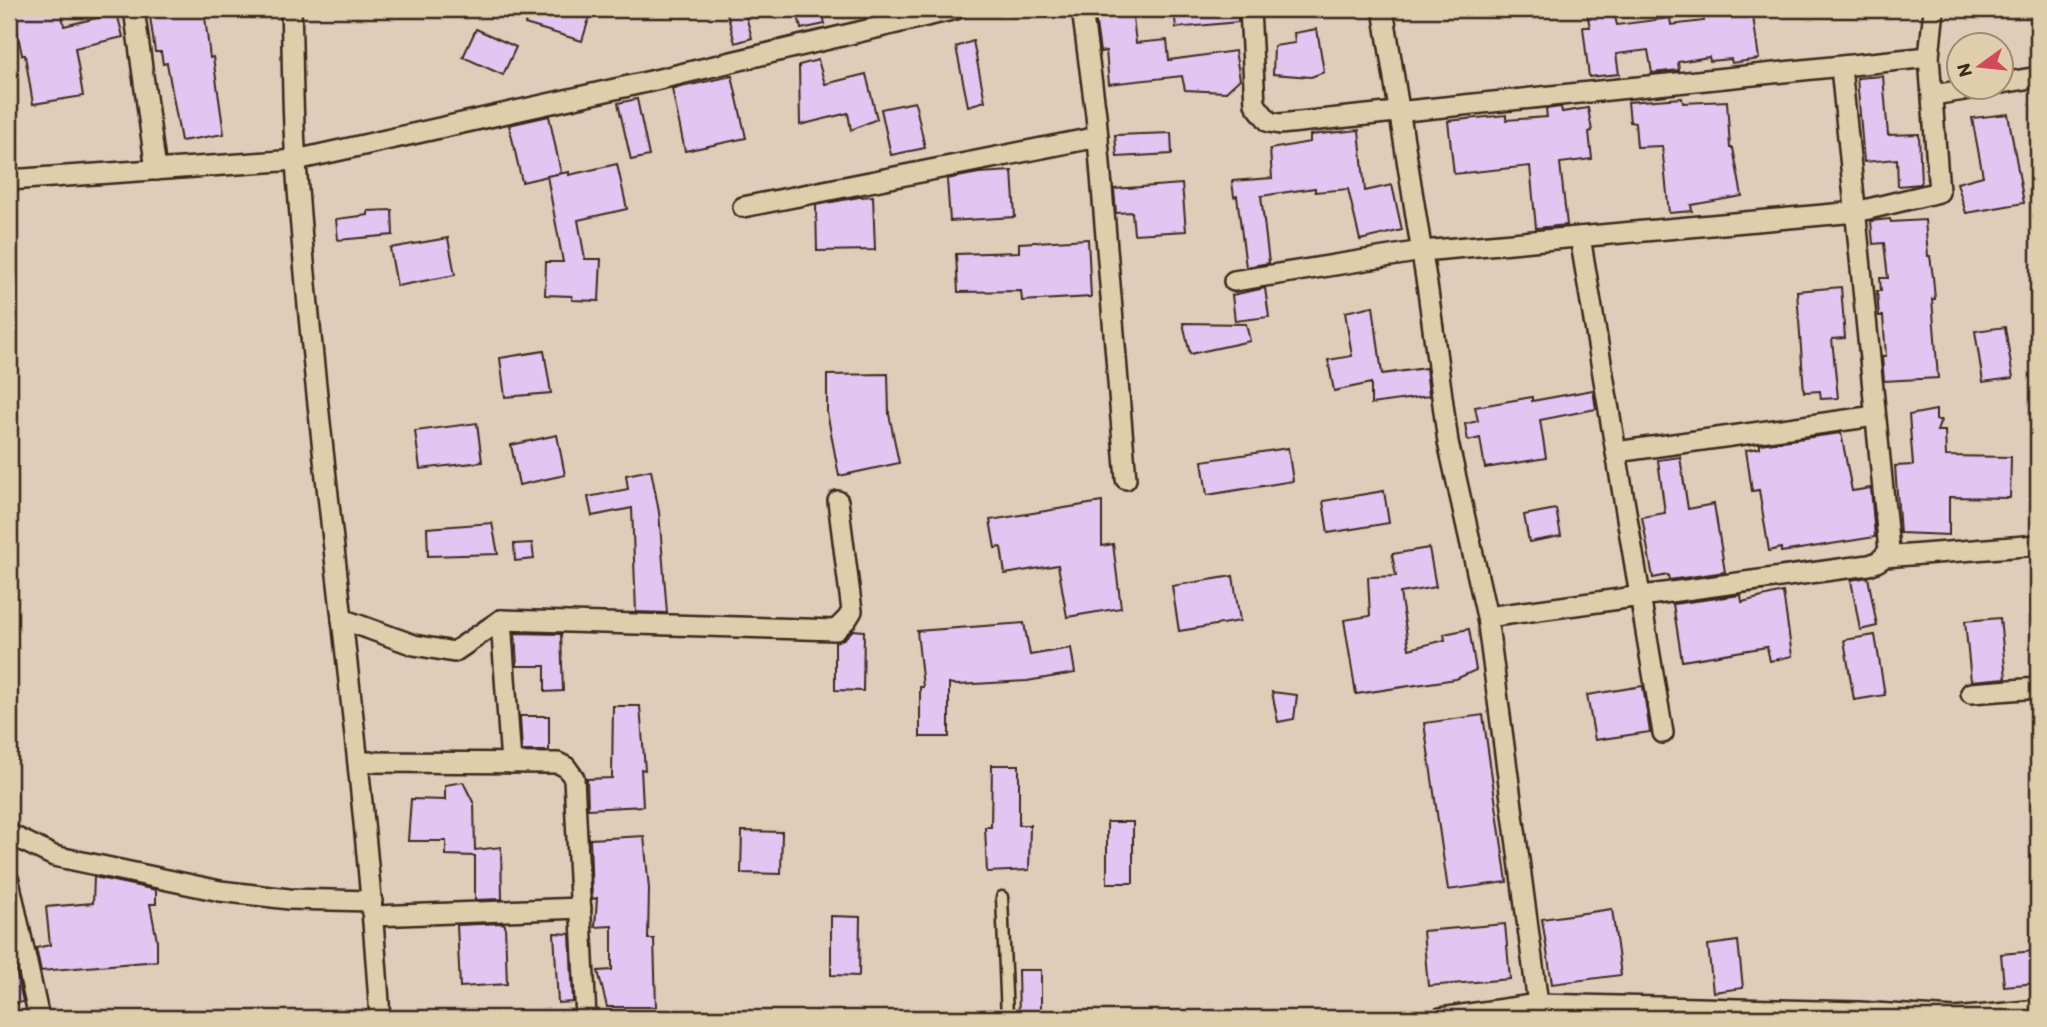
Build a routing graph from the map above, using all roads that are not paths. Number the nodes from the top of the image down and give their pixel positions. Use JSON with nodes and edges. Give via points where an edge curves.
{"nodes":[{"id":1,"x":134,"y":9,"type":"edge"},
{"id":2,"x":291,"y":9,"type":"edge"},
{"id":3,"x":956,"y":9,"type":"edge"},
{"id":4,"x":1082,"y":9,"type":"edge"},
{"id":5,"x":1250,"y":9,"type":"edge"},
{"id":6,"x":1383,"y":9,"type":"edge"},
{"id":7,"x":1934,"y":9,"type":"edge"},
{"id":8,"x":1929,"y":57,"type":"junction"},
{"id":9,"x":1841,"y":66,"type":"junction"},
{"id":10,"x":2038,"y":77,"type":"edge"},
{"id":11,"x":2016,"y":81,"type":"edge"},
{"id":12,"x":1946,"y":93,"type":"edge"},
{"id":13,"x":1933,"y":95,"type":"junction"},
{"id":14,"x":1400,"y":112,"type":"junction"},
{"id":15,"x":1098,"y":137,"type":"junction"},
{"id":16,"x":296,"y":160,"type":"junction"},
{"id":17,"x":156,"y":170,"type":"junction"},
{"id":18,"x":9,"y":180,"type":"edge"},
{"id":19,"x":743,"y":207,"type":"dead end"},
{"id":20,"x":1856,"y":212,"type":"junction"},
{"id":21,"x":1580,"y":237,"type":"junction"},
{"id":22,"x":1422,"y":251,"type":"junction"},
{"id":23,"x":1234,"y":281,"type":"dead end"},
{"id":24,"x":1875,"y":416,"type":"junction"},
{"id":25,"x":1616,"y":452,"type":"junction"},
{"id":26,"x":1126,"y":479,"type":"dead end"},
{"id":27,"x":838,"y":501,"type":"dead end"},
{"id":28,"x":2038,"y":545,"type":"edge"},
{"id":29,"x":1884,"y":557,"type":"junction"},
{"id":30,"x":1639,"y":595,"type":"junction"},
{"id":31,"x":1487,"y":617,"type":"junction"},
{"id":32,"x":342,"y":619,"type":"junction"},
{"id":33,"x":501,"y":620,"type":"junction"},
{"id":34,"x":2038,"y":688,"type":"edge"},
{"id":35,"x":1971,"y":692,"type":"dead end"},
{"id":36,"x":1662,"y":733,"type":"dead end"},
{"id":37,"x":358,"y":762,"type":"junction"},
{"id":38,"x":511,"y":762,"type":"junction"},
{"id":39,"x":9,"y":834,"type":"edge"},
{"id":40,"x":9,"y":880,"type":"edge"},
{"id":41,"x":1002,"y":897,"type":"dead end"},
{"id":42,"x":373,"y":908,"type":"junction"},
{"id":43,"x":581,"y":908,"type":"junction"},
{"id":44,"x":2038,"y":1010,"type":"edge"},
{"id":45,"x":1538,"y":1011,"type":"edge"},
{"id":46,"x":39,"y":1018,"type":"edge"},
{"id":47,"x":380,"y":1018,"type":"edge"},
{"id":48,"x":586,"y":1018,"type":"edge"},
{"id":49,"x":1007,"y":1018,"type":"edge"},
{"id":50,"x":1441,"y":1018,"type":"edge"},
{"id":51,"x":1955,"y":1018,"type":"edge"}],
"edges":[{"from":1,"to":17,"type":"street"},
{"from":2,"to":16,"type":"street"},
{"from":3,"to":16,"type":"street"},
{"from":4,"to":15,"type":"street"},
{"from":5,"to":14,"type":"street","via":[[1255,104],[1269,122]]},
{"from":6,"to":14,"type":"street"},
{"from":7,"to":8,"type":"street"},
{"from":8,"to":9,"type":"street"},
{"from":8,"to":13,"type":"street"},
{"from":9,"to":14,"type":"street"},
{"from":9,"to":20,"type":"street"},
{"from":10,"to":11,"type":"street"},
{"from":12,"to":13,"type":"street"},
{"from":13,"to":20,"type":"street","via":[[1939,192]]},
{"from":14,"to":22,"type":"street"},
{"from":15,"to":19,"type":"street"},
{"from":15,"to":26,"type":"street"},
{"from":16,"to":17,"type":"street"},
{"from":16,"to":32,"type":"street"},
{"from":17,"to":18,"type":"street"},
{"from":20,"to":21,"type":"street"},
{"from":20,"to":24,"type":"street"},
{"from":21,"to":22,"type":"street"},
{"from":21,"to":25,"type":"street"},
{"from":22,"to":23,"type":"street"},
{"from":22,"to":31,"type":"street","via":[[1448,442]]},
{"from":24,"to":25,"type":"street"},
{"from":24,"to":29,"type":"street","via":[[1889,550]]},
{"from":25,"to":30,"type":"street"},
{"from":27,"to":33,"type":"street","via":[[852,611],[836,630]]},
{"from":28,"to":29,"type":"street"},
{"from":29,"to":30,"type":"street","via":[[1869,565]]},
{"from":30,"to":31,"type":"street"},
{"from":30,"to":36,"type":"street"},
{"from":31,"to":45,"type":"street"},
{"from":32,"to":33,"type":"street","via":[[414,645],[454,652]]},
{"from":32,"to":37,"type":"street"},
{"from":33,"to":38,"type":"street"},
{"from":34,"to":35,"type":"street"},
{"from":37,"to":38,"type":"street"},
{"from":37,"to":42,"type":"street"},
{"from":38,"to":43,"type":"street","via":[[558,763],[571,771]]},
{"from":39,"to":42,"type":"street","via":[[54,856],[220,891]]},
{"from":40,"to":46,"type":"street"},
{"from":41,"to":49,"type":"lane"},
{"from":42,"to":43,"type":"street"},
{"from":42,"to":47,"type":"street"},
{"from":43,"to":48,"type":"street"},
{"from":44,"to":51,"type":"street"},
{"from":45,"to":50,"type":"street"},
{"from":45,"to":51,"type":"street","via":[[1859,1012]]}]}
